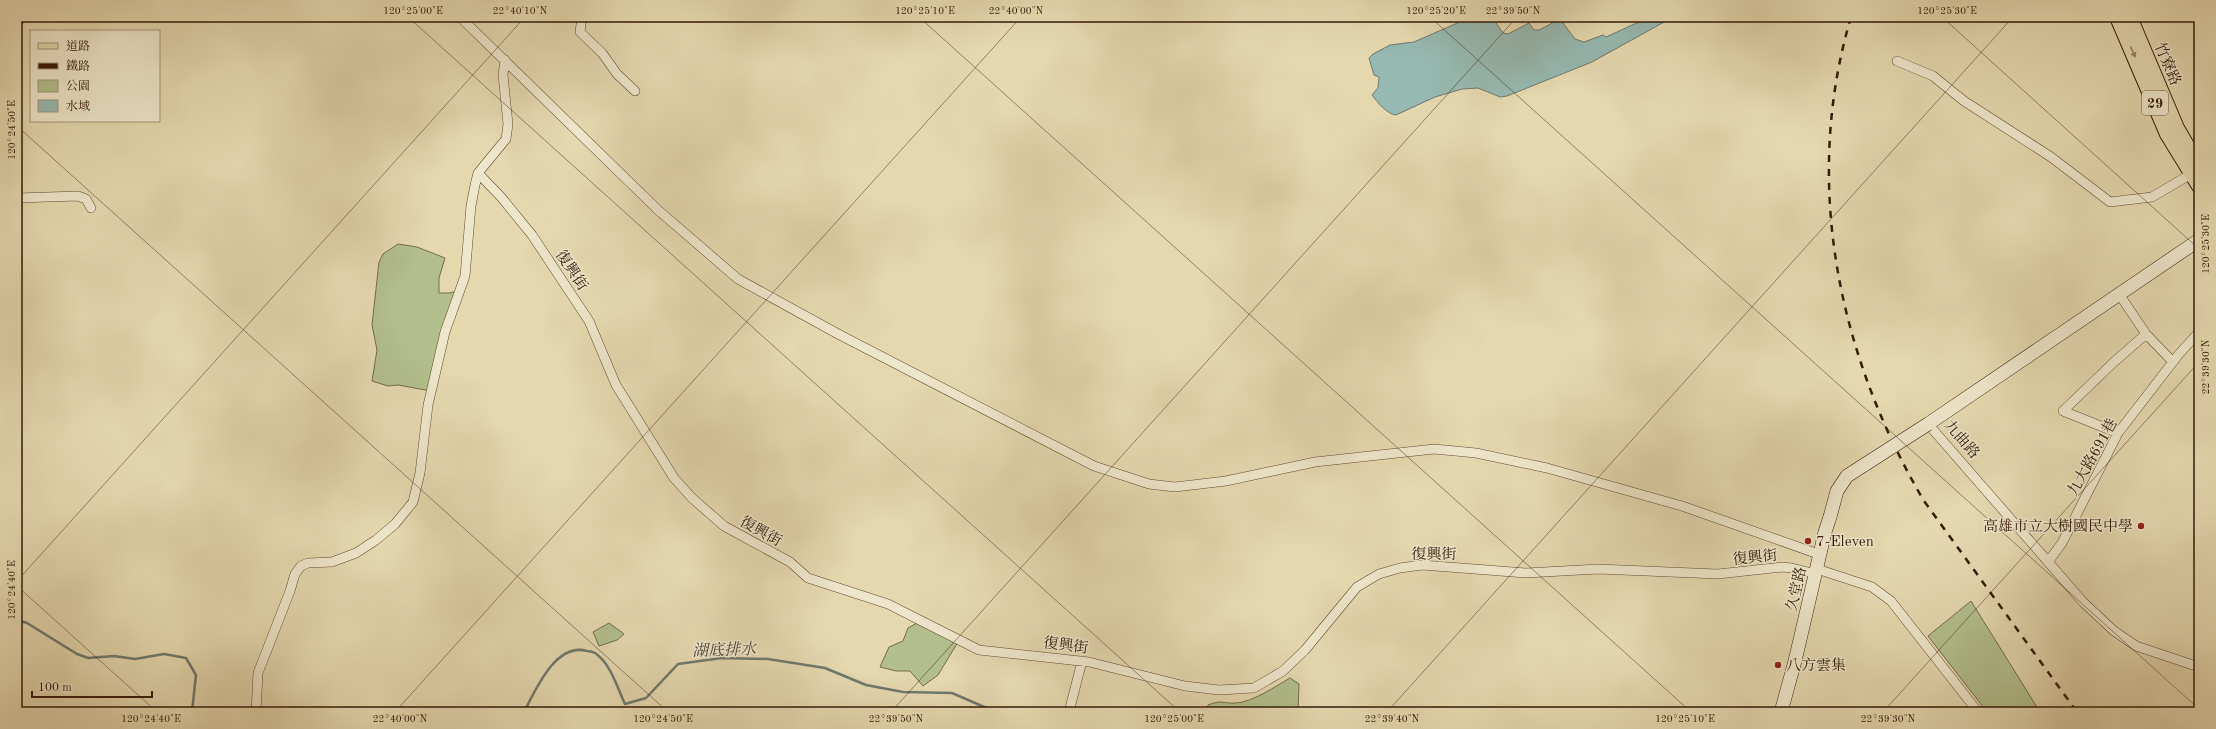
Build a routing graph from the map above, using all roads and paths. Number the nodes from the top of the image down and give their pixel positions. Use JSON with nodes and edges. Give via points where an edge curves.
{"nodes":[{"id":1,"x":460,"y":17,"type":"edge"},
{"id":2,"x":582,"y":17,"type":"edge"},
{"id":3,"x":2117,"y":17,"type":"edge"},
{"id":4,"x":2130,"y":17,"type":"edge"},
{"id":5,"x":505,"y":60,"type":"junction"},
{"id":6,"x":1897,"y":61,"type":"dead end"},
{"id":7,"x":635,"y":91,"type":"dead end"},
{"id":8,"x":2167,"y":120,"type":"junction"},
{"id":9,"x":2195,"y":170,"type":"edge"},
{"id":10,"x":478,"y":173,"type":"junction"},
{"id":11,"x":2199,"y":186,"type":"edge"},
{"id":12,"x":17,"y":198,"type":"edge"},
{"id":13,"x":91,"y":208,"type":"dead end"},
{"id":14,"x":2199,"y":240,"type":"edge"},
{"id":15,"x":2119,"y":294,"type":"junction"},
{"id":16,"x":2199,"y":332,"type":"edge"},
{"id":17,"x":2146,"y":334,"type":"junction"},
{"id":18,"x":2173,"y":362,"type":"junction"},
{"id":19,"x":1928,"y":424,"type":"junction"},
{"id":20,"x":2118,"y":433,"type":"junction"},
{"id":21,"x":1821,"y":555,"type":"junction"},
{"id":22,"x":2048,"y":562,"type":"junction"},
{"id":23,"x":1816,"y":571,"type":"junction"},
{"id":24,"x":1082,"y":661,"type":"junction"},
{"id":25,"x":2199,"y":667,"type":"edge"},
{"id":26,"x":256,"y":712,"type":"edge"},
{"id":27,"x":1069,"y":712,"type":"edge"},
{"id":28,"x":1780,"y":712,"type":"edge"},
{"id":29,"x":1978,"y":712,"type":"edge"}],
"edges":[{"from":1,"to":5,"type":"street"},
{"from":2,"to":7,"type":"street","via":[[580,32]]},
{"from":3,"to":8,"type":"main road","name":"竹寮路","number":"29","one_way":true},
{"from":4,"to":8,"type":"main road","name":"竹寮路","number":"29"},
{"from":5,"to":10,"type":"street","via":[[503,75],[508,124],[506,139]]},
{"from":5,"to":21,"type":"street","via":[[658,210],[738,279],[840,335],[1094,466],[1148,484],[1175,487],[1226,481],[1323,461],[1434,449],[1476,453],[1547,468],[1682,506]]},
{"from":6,"to":9,"type":"street","via":[[1933,76],[1964,101],[2051,156],[2110,202],[2152,197]]},
{"from":8,"to":9,"type":"main road","name":"竹寮路","number":"29"},
{"from":9,"to":11,"type":"main road","name":"竹寮路","number":"29"},
{"from":10,"to":24,"type":"street","name":"復興街","via":[[532,235],[588,321],[616,385],[674,478],[724,526],[790,562],[808,578],[888,604],[979,650]]},
{"from":10,"to":26,"type":"street","via":[[471,206],[465,276],[445,332],[428,405],[420,473],[413,502],[395,524],[356,553],[332,562],[308,563],[294,574],[290,592],[258,673]]},
{"from":12,"to":13,"type":"street","via":[[78,196],[86,199]]},
{"from":14,"to":15,"type":"street","name":"九曲路"},
{"from":15,"to":17,"type":"street"},
{"from":15,"to":19,"type":"street","name":"九曲路"},
{"from":16,"to":18,"type":"street","name":"九大路691巷"},
{"from":17,"to":18,"type":"street"},
{"from":17,"to":20,"type":"street","via":[[2063,411]]},
{"from":18,"to":20,"type":"street","name":"九大路691巷"},
{"from":19,"to":21,"type":"street","name":"久堂路","bridge":true,"via":[[1847,476],[1837,491]]},
{"from":19,"to":22,"type":"street","name":"九曲路"},
{"from":20,"to":22,"type":"street","name":"九大路691巷","via":[[2062,543]]},
{"from":21,"to":23,"type":"street","name":"久堂路"},
{"from":22,"to":25,"type":"street","name":"九曲路","via":[[2083,602],[2130,642]]},
{"from":23,"to":24,"type":"street","name":"復興街","via":[[1782,567],[1718,574],[1598,569],[1526,573],[1422,565],[1379,574],[1357,587],[1305,650],[1283,671],[1254,688],[1219,690],[1185,686]]},
{"from":23,"to":28,"type":"street","name":"久堂路"},
{"from":23,"to":29,"type":"street","name":"復興街","via":[[1872,587],[1891,601]]},
{"from":24,"to":27,"type":"street"}]}
